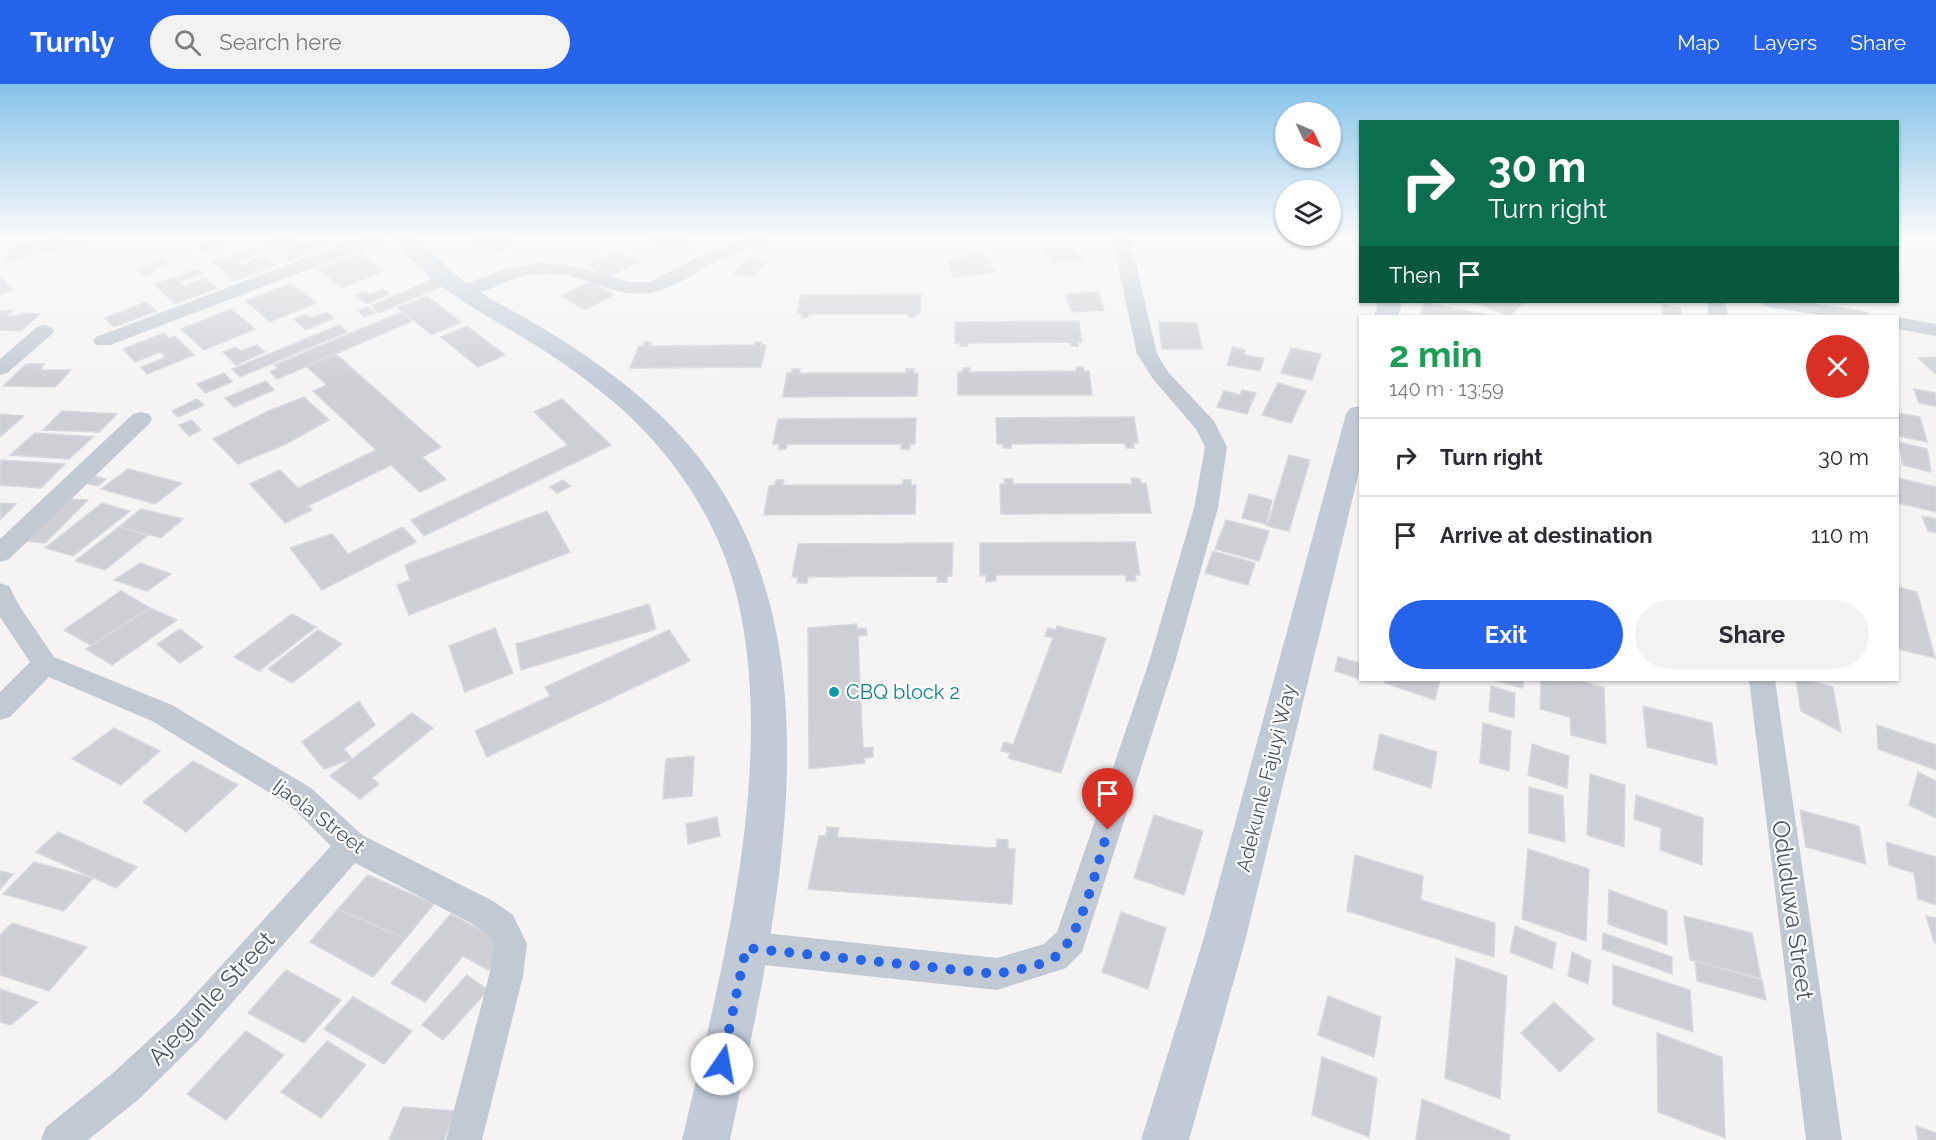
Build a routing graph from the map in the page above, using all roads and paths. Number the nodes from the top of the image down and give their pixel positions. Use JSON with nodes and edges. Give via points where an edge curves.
{"nodes":[{"id":1,"x":245,"y":287,"type":"edge"},
{"id":2,"x":458,"y":287,"type":"edge"},
{"id":3,"x":472,"y":287,"type":"edge"},
{"id":4,"x":627,"y":287,"type":"edge"},
{"id":5,"x":648,"y":287,"type":"edge"},
{"id":6,"x":1131,"y":287,"type":"edge"},
{"id":7,"x":463,"y":292,"type":"junction"},
{"id":8,"x":1778,"y":303,"type":"edge"},
{"id":9,"x":1854,"y":315,"type":"edge"},
{"id":10,"x":1899,"y":323,"type":"edge"},
{"id":11,"x":1936,"y":330,"type":"edge"},
{"id":12,"x":44,"y":331,"type":"dead end"},
{"id":13,"x":104,"y":341,"type":"dead end"},
{"id":14,"x":0,"y":369,"type":"edge"},
{"id":15,"x":1359,"y":418,"type":"edge"},
{"id":16,"x":141,"y":419,"type":"dead end"},
{"id":17,"x":0,"y":553,"type":"edge"},
{"id":18,"x":3,"y":607,"type":"edge"},
{"id":19,"x":45,"y":664,"type":"junction"},
{"id":20,"x":1762,"y":681,"type":"edge"},
{"id":21,"x":0,"y":709,"type":"edge"},
{"id":22,"x":351,"y":845,"type":"junction"},
{"id":23,"x":746,"y":948,"type":"junction"},
{"id":24,"x":59,"y":1140,"type":"edge"},
{"id":25,"x":464,"y":1140,"type":"edge"},
{"id":26,"x":706,"y":1140,"type":"edge"},
{"id":27,"x":1165,"y":1140,"type":"edge"},
{"id":28,"x":1824,"y":1140,"type":"edge"}],
"edges":[{"from":1,"to":13,"type":"street"},
{"from":2,"to":7,"type":"street"},
{"from":3,"to":7,"type":"street"},
{"from":4,"to":5,"type":"street"},
{"from":6,"to":23,"type":"street","via":[[1148,354],[1160,375],[1206,426],[1216,447],[1206,508],[1162,662],[1071,941],[1054,957],[997,974]]},
{"from":7,"to":23,"type":"street","via":[[531,332],[597,378],[662,433],[712,497],[746,574],[760,627],[768,745],[765,815]]},
{"from":8,"to":9,"type":"street"},
{"from":10,"to":11,"type":"street"},
{"from":12,"to":14,"type":"street"},
{"from":15,"to":27,"type":"street","name":"Adekunle Fajuyi Way","via":[[1224,941]]},
{"from":16,"to":17,"type":"street"},
{"from":18,"to":19,"type":"street"},
{"from":19,"to":21,"type":"street"},
{"from":19,"to":22,"type":"street","name":"Ijaola Street","via":[[162,713],[301,797]]},
{"from":20,"to":28,"type":"street","name":"Oduduwa Street"},
{"from":22,"to":24,"type":"street","name":"Ajegunle Street","via":[[188,1027],[126,1086]]},
{"from":22,"to":25,"type":"street","name":"Ijaola Street","via":[[483,912],[502,926],[511,944]]},
{"from":23,"to":26,"type":"street"}]}
